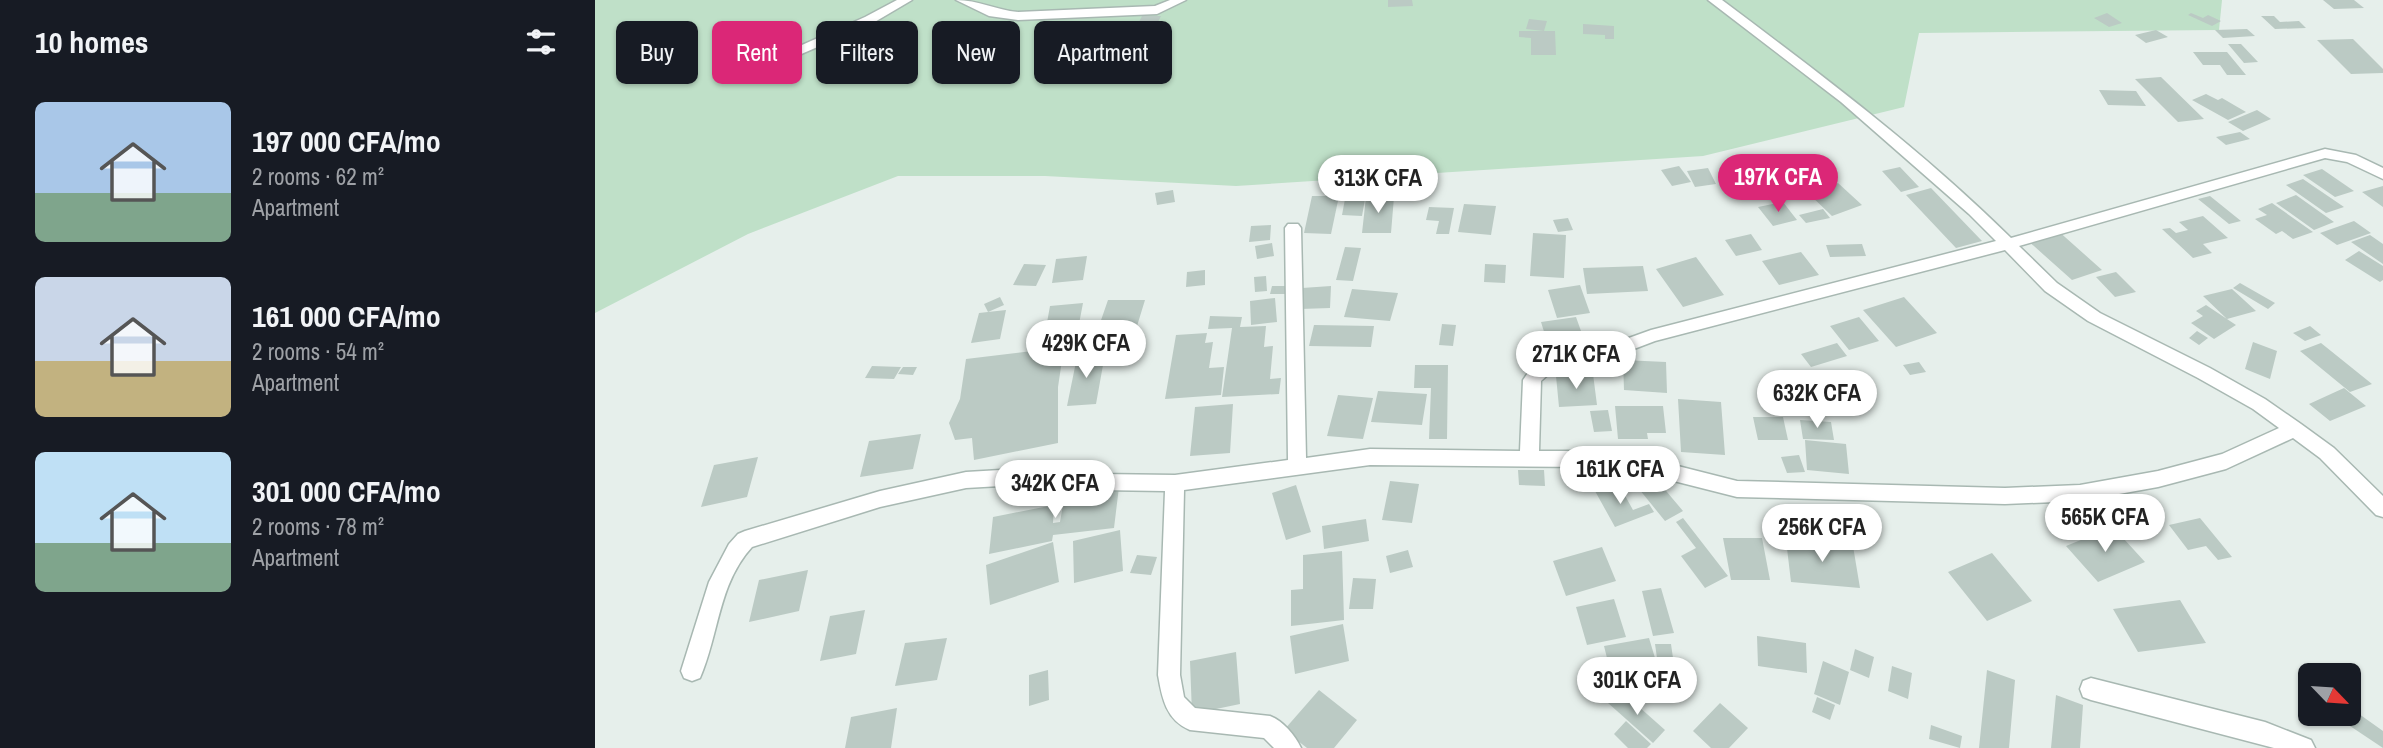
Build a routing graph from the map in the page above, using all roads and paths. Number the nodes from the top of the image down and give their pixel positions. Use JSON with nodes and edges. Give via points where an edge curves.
{"nodes":[{"id":1,"x":907,"y":0,"type":"edge"},
{"id":2,"x":962,"y":0,"type":"edge"},
{"id":3,"x":1180,"y":0,"type":"edge"},
{"id":4,"x":1714,"y":0,"type":"edge"},
{"id":5,"x":802,"y":49,"type":"edge"},
{"id":6,"x":2383,"y":174,"type":"edge"},
{"id":7,"x":1293,"y":228,"type":"dead end"},
{"id":8,"x":2007,"y":244,"type":"junction"},
{"id":9,"x":2295,"y":429,"type":"junction"},
{"id":10,"x":1529,"y":458,"type":"junction"},
{"id":11,"x":1297,"y":465,"type":"junction"},
{"id":12,"x":1175,"y":483,"type":"junction"},
{"id":13,"x":2383,"y":509,"type":"edge"},
{"id":14,"x":692,"y":671,"type":"dead end"},
{"id":15,"x":2091,"y":689,"type":"dead end"},
{"id":16,"x":1289,"y":748,"type":"edge"},
{"id":17,"x":2303,"y":748,"type":"edge"}],
"edges":[{"from":1,"to":5,"type":"street"},
{"from":2,"to":3,"type":"street","via":[[993,13],[1018,16],[1157,10]]},
{"from":4,"to":8,"type":"street","via":[[1846,99]]},
{"from":6,"to":8,"type":"street","via":[[2351,158],[2325,153]]},
{"from":7,"to":11,"type":"street"},
{"from":8,"to":9,"type":"street","via":[[2051,287],[2094,317],[2204,373]]},
{"from":8,"to":10,"type":"street","via":[[1651,336],[1576,364],[1547,367],[1531,380]]},
{"from":9,"to":10,"type":"street","via":[[2226,461],[2158,479],[2068,494],[1737,489],[1637,466]]},
{"from":9,"to":13,"type":"street","via":[[2354,477]]},
{"from":10,"to":11,"type":"street","via":[[1370,457]]},
{"from":11,"to":12,"type":"street"},
{"from":12,"to":14,"type":"street","via":[[1036,476],[966,480],[880,499],[745,540],[735,548],[720,583]]},
{"from":12,"to":16,"type":"street","via":[[1169,675],[1174,702],[1189,719],[1270,727]]},
{"from":15,"to":17,"type":"street","via":[[2265,733]]}]}
